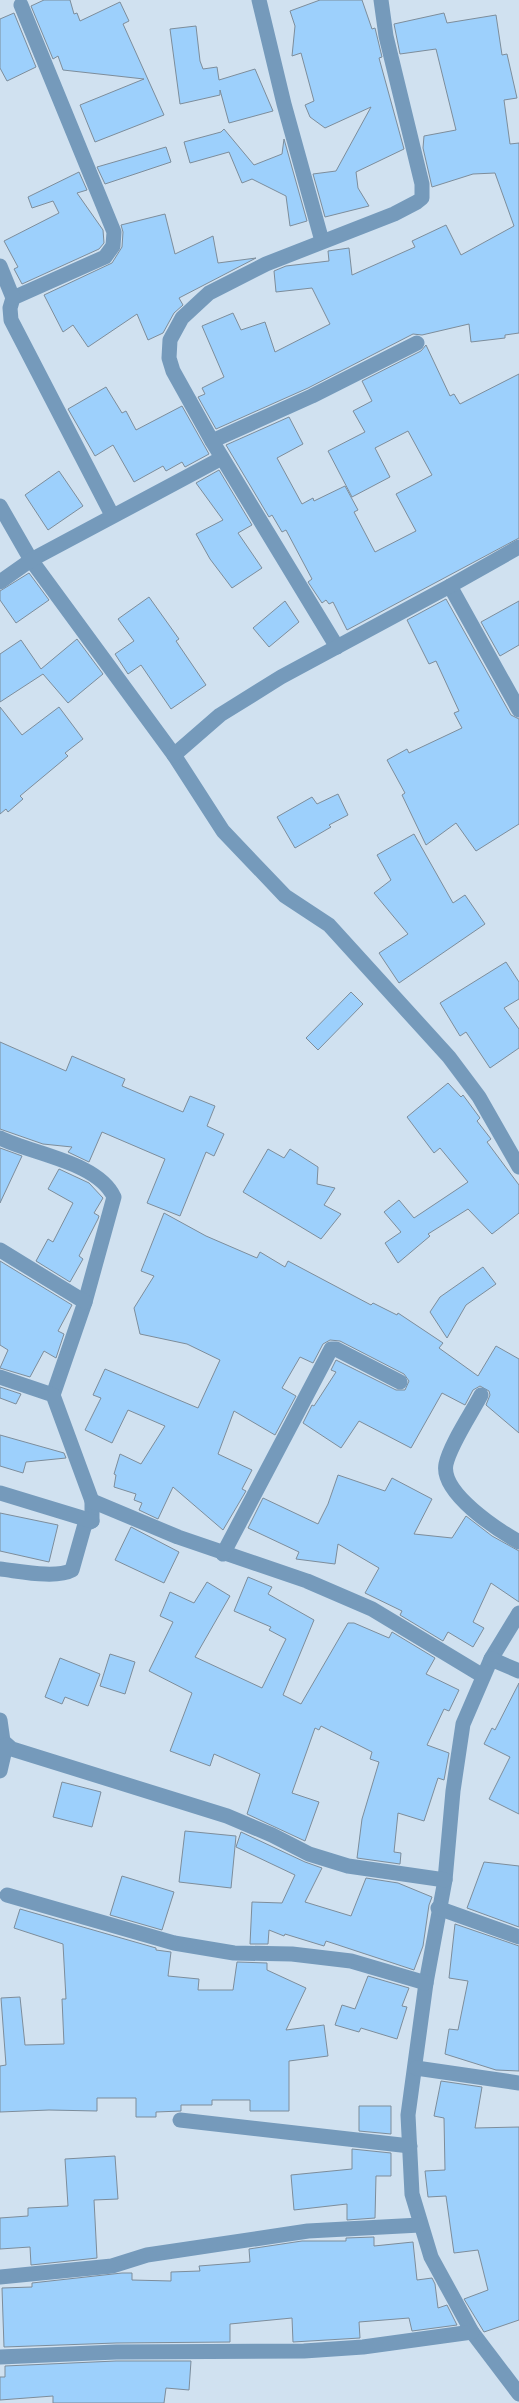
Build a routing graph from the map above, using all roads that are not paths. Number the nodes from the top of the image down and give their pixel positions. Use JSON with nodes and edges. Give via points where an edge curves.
{"nodes":[{"id":1,"x":259,"y":0,"type":"edge"},
{"id":2,"x":381,"y":0,"type":"edge"},
{"id":3,"x":21,"y":5,"type":"dead end"},
{"id":4,"x":322,"y":241,"type":"junction"},
{"id":5,"x":0,"y":266,"type":"edge"},
{"id":6,"x":13,"y":298,"type":"junction"},
{"id":7,"x":417,"y":343,"type":"dead end"},
{"id":8,"x":212,"y":441,"type":"junction"},
{"id":9,"x":222,"y":458,"type":"junction"},
{"id":10,"x":0,"y":506,"type":"edge"},
{"id":11,"x":112,"y":515,"type":"junction"},
{"id":12,"x":519,"y":547,"type":"edge"},
{"id":13,"x":31,"y":560,"type":"junction"},
{"id":14,"x":0,"y":582,"type":"edge"},
{"id":15,"x":450,"y":586,"type":"junction"},
{"id":16,"x":336,"y":647,"type":"junction"},
{"id":17,"x":517,"y":700,"type":"edge"},
{"id":18,"x":174,"y":756,"type":"junction"},
{"id":19,"x":0,"y":1138,"type":"edge"},
{"id":20,"x":519,"y":1167,"type":"edge"},
{"id":21,"x":0,"y":1250,"type":"edge"},
{"id":22,"x":86,"y":1302,"type":"junction"},
{"id":23,"x":0,"y":1377,"type":"edge"},
{"id":24,"x":400,"y":1382,"type":"dead end"},
{"id":25,"x":53,"y":1395,"type":"junction"},
{"id":26,"x":481,"y":1395,"type":"dead end"},
{"id":27,"x":0,"y":1493,"type":"edge"},
{"id":28,"x":92,"y":1501,"type":"junction"},
{"id":29,"x":92,"y":1521,"type":"junction"},
{"id":30,"x":519,"y":1542,"type":"edge"},
{"id":31,"x":223,"y":1554,"type":"junction"},
{"id":32,"x":0,"y":1569,"type":"edge"},
{"id":33,"x":519,"y":1613,"type":"edge"},
{"id":34,"x":492,"y":1659,"type":"junction"},
{"id":35,"x":519,"y":1672,"type":"edge"},
{"id":36,"x":483,"y":1676,"type":"junction"},
{"id":37,"x":0,"y":1720,"type":"edge"},
{"id":38,"x":6,"y":1745,"type":"junction"},
{"id":39,"x":0,"y":1771,"type":"edge"},
{"id":40,"x":445,"y":1880,"type":"junction"},
{"id":41,"x":7,"y":1895,"type":"dead end"},
{"id":42,"x":438,"y":1908,"type":"junction"},
{"id":43,"x":519,"y":1937,"type":"edge"},
{"id":44,"x":426,"y":1983,"type":"junction"},
{"id":45,"x":416,"y":2068,"type":"junction"},
{"id":46,"x":519,"y":2083,"type":"edge"},
{"id":47,"x":180,"y":2120,"type":"dead end"},
{"id":48,"x":410,"y":2146,"type":"junction"},
{"id":49,"x":420,"y":2225,"type":"junction"},
{"id":50,"x":0,"y":2277,"type":"edge"},
{"id":51,"x":472,"y":2332,"type":"junction"},
{"id":52,"x":0,"y":2357,"type":"edge"},
{"id":53,"x":518,"y":2390,"type":"edge"}],
"edges":[{"from":1,"to":4,"type":"street"},
{"from":2,"to":4,"type":"street","via":[[386,36],[422,184],[422,198],[394,214]]},
{"from":3,"to":6,"type":"street","via":[[114,232],[113,246],[105,257]]},
{"from":4,"to":8,"type":"street","via":[[266,264],[209,293],[182,318],[174,332],[169,351],[173,371]]},
{"from":5,"to":6,"type":"street"},
{"from":6,"to":11,"type":"street","via":[[10,308],[12,320]]},
{"from":7,"to":8,"type":"street","via":[[312,396]]},
{"from":8,"to":9,"type":"street"},
{"from":9,"to":11,"type":"street"},
{"from":9,"to":16,"type":"street"},
{"from":10,"to":13,"type":"street"},
{"from":11,"to":13,"type":"street"},
{"from":12,"to":15,"type":"street"},
{"from":13,"to":14,"type":"street"},
{"from":13,"to":18,"type":"street"},
{"from":15,"to":16,"type":"street"},
{"from":15,"to":17,"type":"street"},
{"from":16,"to":18,"type":"street","via":[[281,676],[220,715]]},
{"from":18,"to":20,"type":"street","via":[[223,831],[285,896],[329,926],[455,1064],[479,1097]]},
{"from":19,"to":22,"type":"street","via":[[82,1168],[111,1190],[114,1197]]},
{"from":21,"to":22,"type":"street"},
{"from":22,"to":25,"type":"street"},
{"from":23,"to":25,"type":"street"},
{"from":24,"to":31,"type":"street","via":[[331,1349]]},
{"from":25,"to":28,"type":"street"},
{"from":26,"to":30,"type":"street","via":[[450,1452],[446,1465],[448,1483],[477,1513]]},
{"from":27,"to":29,"type":"street"},
{"from":28,"to":29,"type":"street"},
{"from":28,"to":31,"type":"street"},
{"from":29,"to":32,"type":"street","via":[[86,1524],[72,1570],[65,1574]]},
{"from":31,"to":36,"type":"street","via":[[307,1581],[372,1609]]},
{"from":33,"to":34,"type":"street"},
{"from":34,"to":35,"type":"street"},
{"from":34,"to":36,"type":"street"},
{"from":36,"to":40,"type":"street","via":[[463,1724],[452,1792]]},
{"from":37,"to":38,"type":"street","via":[[1,1735]]},
{"from":38,"to":39,"type":"street"},
{"from":38,"to":40,"type":"street","via":[[228,1816],[309,1854],[340,1863]]},
{"from":40,"to":42,"type":"street"},
{"from":41,"to":44,"type":"street","via":[[174,1943],[234,1953],[292,1954],[351,1961]]},
{"from":42,"to":43,"type":"street"},
{"from":42,"to":44,"type":"street"},
{"from":44,"to":45,"type":"street"},
{"from":45,"to":46,"type":"street"},
{"from":45,"to":48,"type":"street","via":[[408,2115]]},
{"from":47,"to":48,"type":"street"},
{"from":48,"to":49,"type":"street","via":[[412,2194]]},
{"from":49,"to":50,"type":"street","via":[[308,2231],[147,2255],[112,2266]]},
{"from":49,"to":51,"type":"street","via":[[431,2257]]},
{"from":51,"to":52,"type":"street","via":[[363,2347],[304,2351],[116,2352]]},
{"from":51,"to":53,"type":"street"}]}
